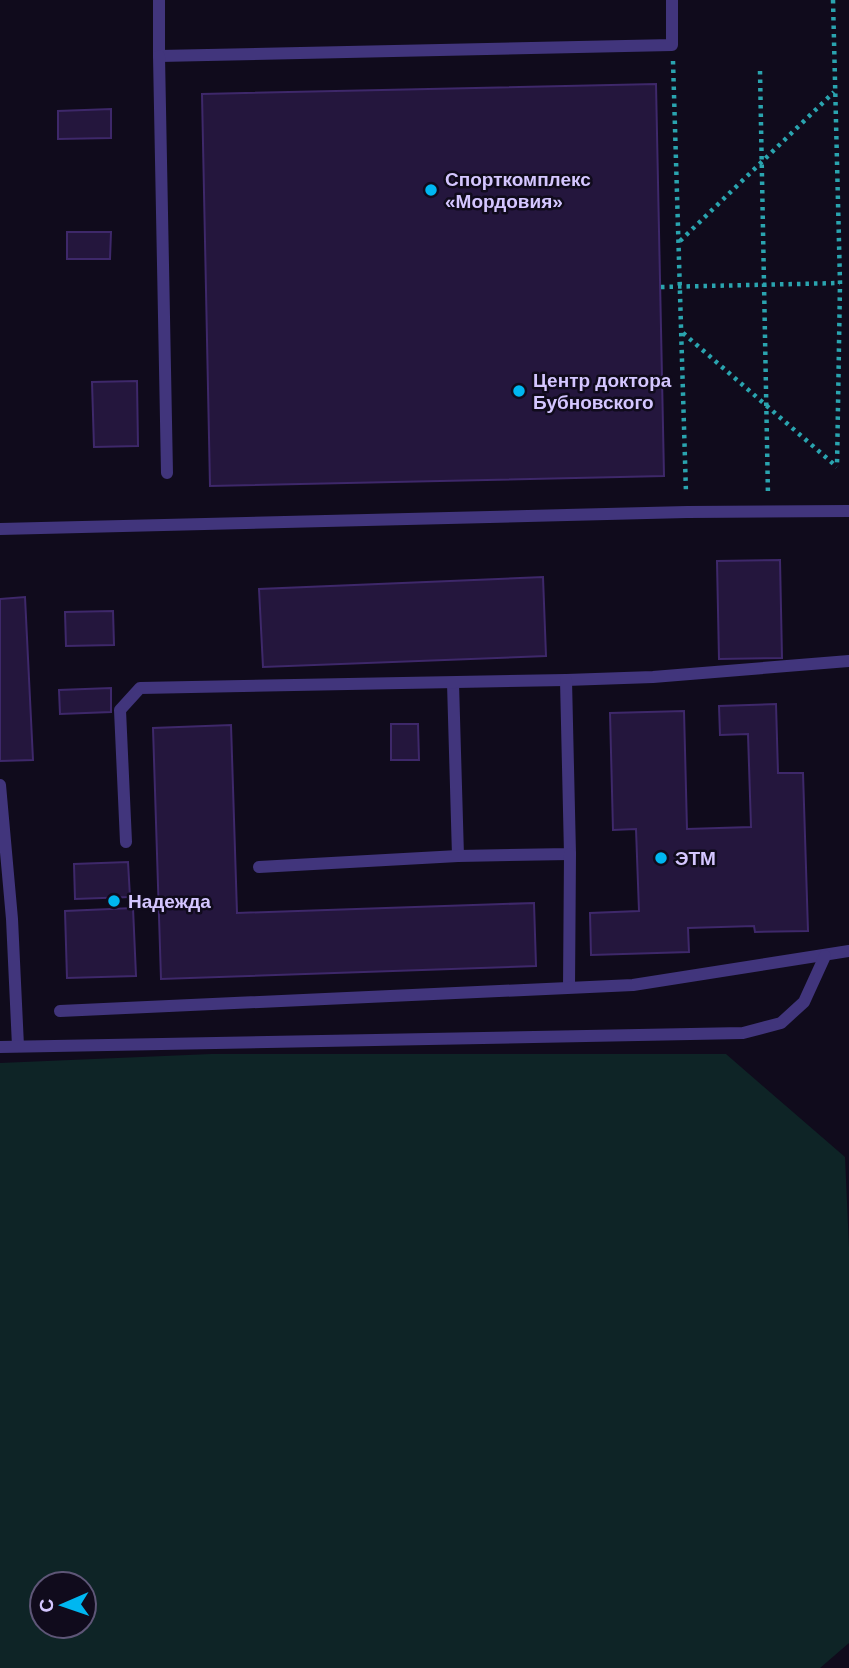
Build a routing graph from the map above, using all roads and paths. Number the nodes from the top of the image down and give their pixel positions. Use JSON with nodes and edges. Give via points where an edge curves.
{"nodes":[{"id":1,"x":159,"y":0,"type":"edge"},
{"id":2,"x":672,"y":0,"type":"edge"},
{"id":3,"x":833,"y":0,"type":"edge"},
{"id":4,"x":672,"y":45,"type":"junction"},
{"id":5,"x":159,"y":56,"type":"junction"},
{"id":6,"x":760,"y":71,"type":"dead end"},
{"id":7,"x":834,"y":92,"type":"junction"},
{"id":8,"x":762,"y":161,"type":"junction"},
{"id":9,"x":679,"y":241,"type":"junction"},
{"id":10,"x":765,"y":284,"type":"junction"},
{"id":11,"x":840,"y":284,"type":"junction"},
{"id":12,"x":661,"y":286,"type":"dead end"},
{"id":13,"x":681,"y":286,"type":"junction"},
{"id":14,"x":683,"y":333,"type":"junction"},
{"id":15,"x":767,"y":404,"type":"junction"},
{"id":16,"x":167,"y":473,"type":"dead end"},
{"id":17,"x":768,"y":510,"type":"junction"},
{"id":18,"x":849,"y":511,"type":"edge"},
{"id":19,"x":687,"y":512,"type":"junction"},
{"id":20,"x":0,"y":528,"type":"edge"},
{"id":21,"x":849,"y":661,"type":"edge"},
{"id":22,"x":566,"y":680,"type":"junction"},
{"id":23,"x":453,"y":683,"type":"junction"},
{"id":24,"x":0,"y":785,"type":"edge"},
{"id":25,"x":126,"y":842,"type":"dead end"},
{"id":26,"x":570,"y":854,"type":"junction"},
{"id":27,"x":458,"y":856,"type":"junction"},
{"id":28,"x":259,"y":867,"type":"dead end"},
{"id":29,"x":6,"y":919,"type":"edge"},
{"id":30,"x":849,"y":951,"type":"edge"},
{"id":31,"x":825,"y":956,"type":"junction"},
{"id":32,"x":569,"y":987,"type":"junction"},
{"id":33,"x":60,"y":1010,"type":"dead end"},
{"id":34,"x":18,"y":1046,"type":"junction"},
{"id":35,"x":0,"y":1047,"type":"edge"}],
"edges":[{"from":1,"to":5,"type":"lane"},
{"from":2,"to":4,"type":"lane"},
{"from":3,"to":7,"type":"path"},
{"from":4,"to":5,"type":"lane"},
{"from":4,"to":9,"type":"path"},
{"from":5,"to":16,"type":"lane"},
{"from":6,"to":8,"type":"path"},
{"from":7,"to":8,"type":"path"},
{"from":7,"to":11,"type":"path"},
{"from":8,"to":9,"type":"path"},
{"from":8,"to":10,"type":"path"},
{"from":9,"to":13,"type":"path"},
{"from":10,"to":11,"type":"path"},
{"from":10,"to":13,"type":"path"},
{"from":10,"to":15,"type":"path"},
{"from":11,"to":15,"type":"path","via":[[837,467]]},
{"from":12,"to":13,"type":"path"},
{"from":13,"to":14,"type":"path"},
{"from":14,"to":15,"type":"path"},
{"from":14,"to":19,"type":"path"},
{"from":15,"to":17,"type":"path"},
{"from":17,"to":18,"type":"lane"},
{"from":17,"to":19,"type":"lane"},
{"from":19,"to":20,"type":"lane"},
{"from":21,"to":22,"type":"lane"},
{"from":22,"to":23,"type":"lane"},
{"from":22,"to":26,"type":"lane"},
{"from":23,"to":25,"type":"lane","via":[[140,688],[120,710]]},
{"from":23,"to":27,"type":"lane"},
{"from":24,"to":29,"type":"lane"},
{"from":26,"to":27,"type":"lane"},
{"from":26,"to":32,"type":"lane"},
{"from":27,"to":28,"type":"lane"},
{"from":29,"to":34,"type":"lane"},
{"from":30,"to":31,"type":"lane"},
{"from":31,"to":32,"type":"lane","via":[[633,985]]},
{"from":31,"to":34,"type":"lane","via":[[804,1002],[781,1023],[743,1032]]},
{"from":32,"to":33,"type":"lane"},
{"from":34,"to":35,"type":"lane"}]}
